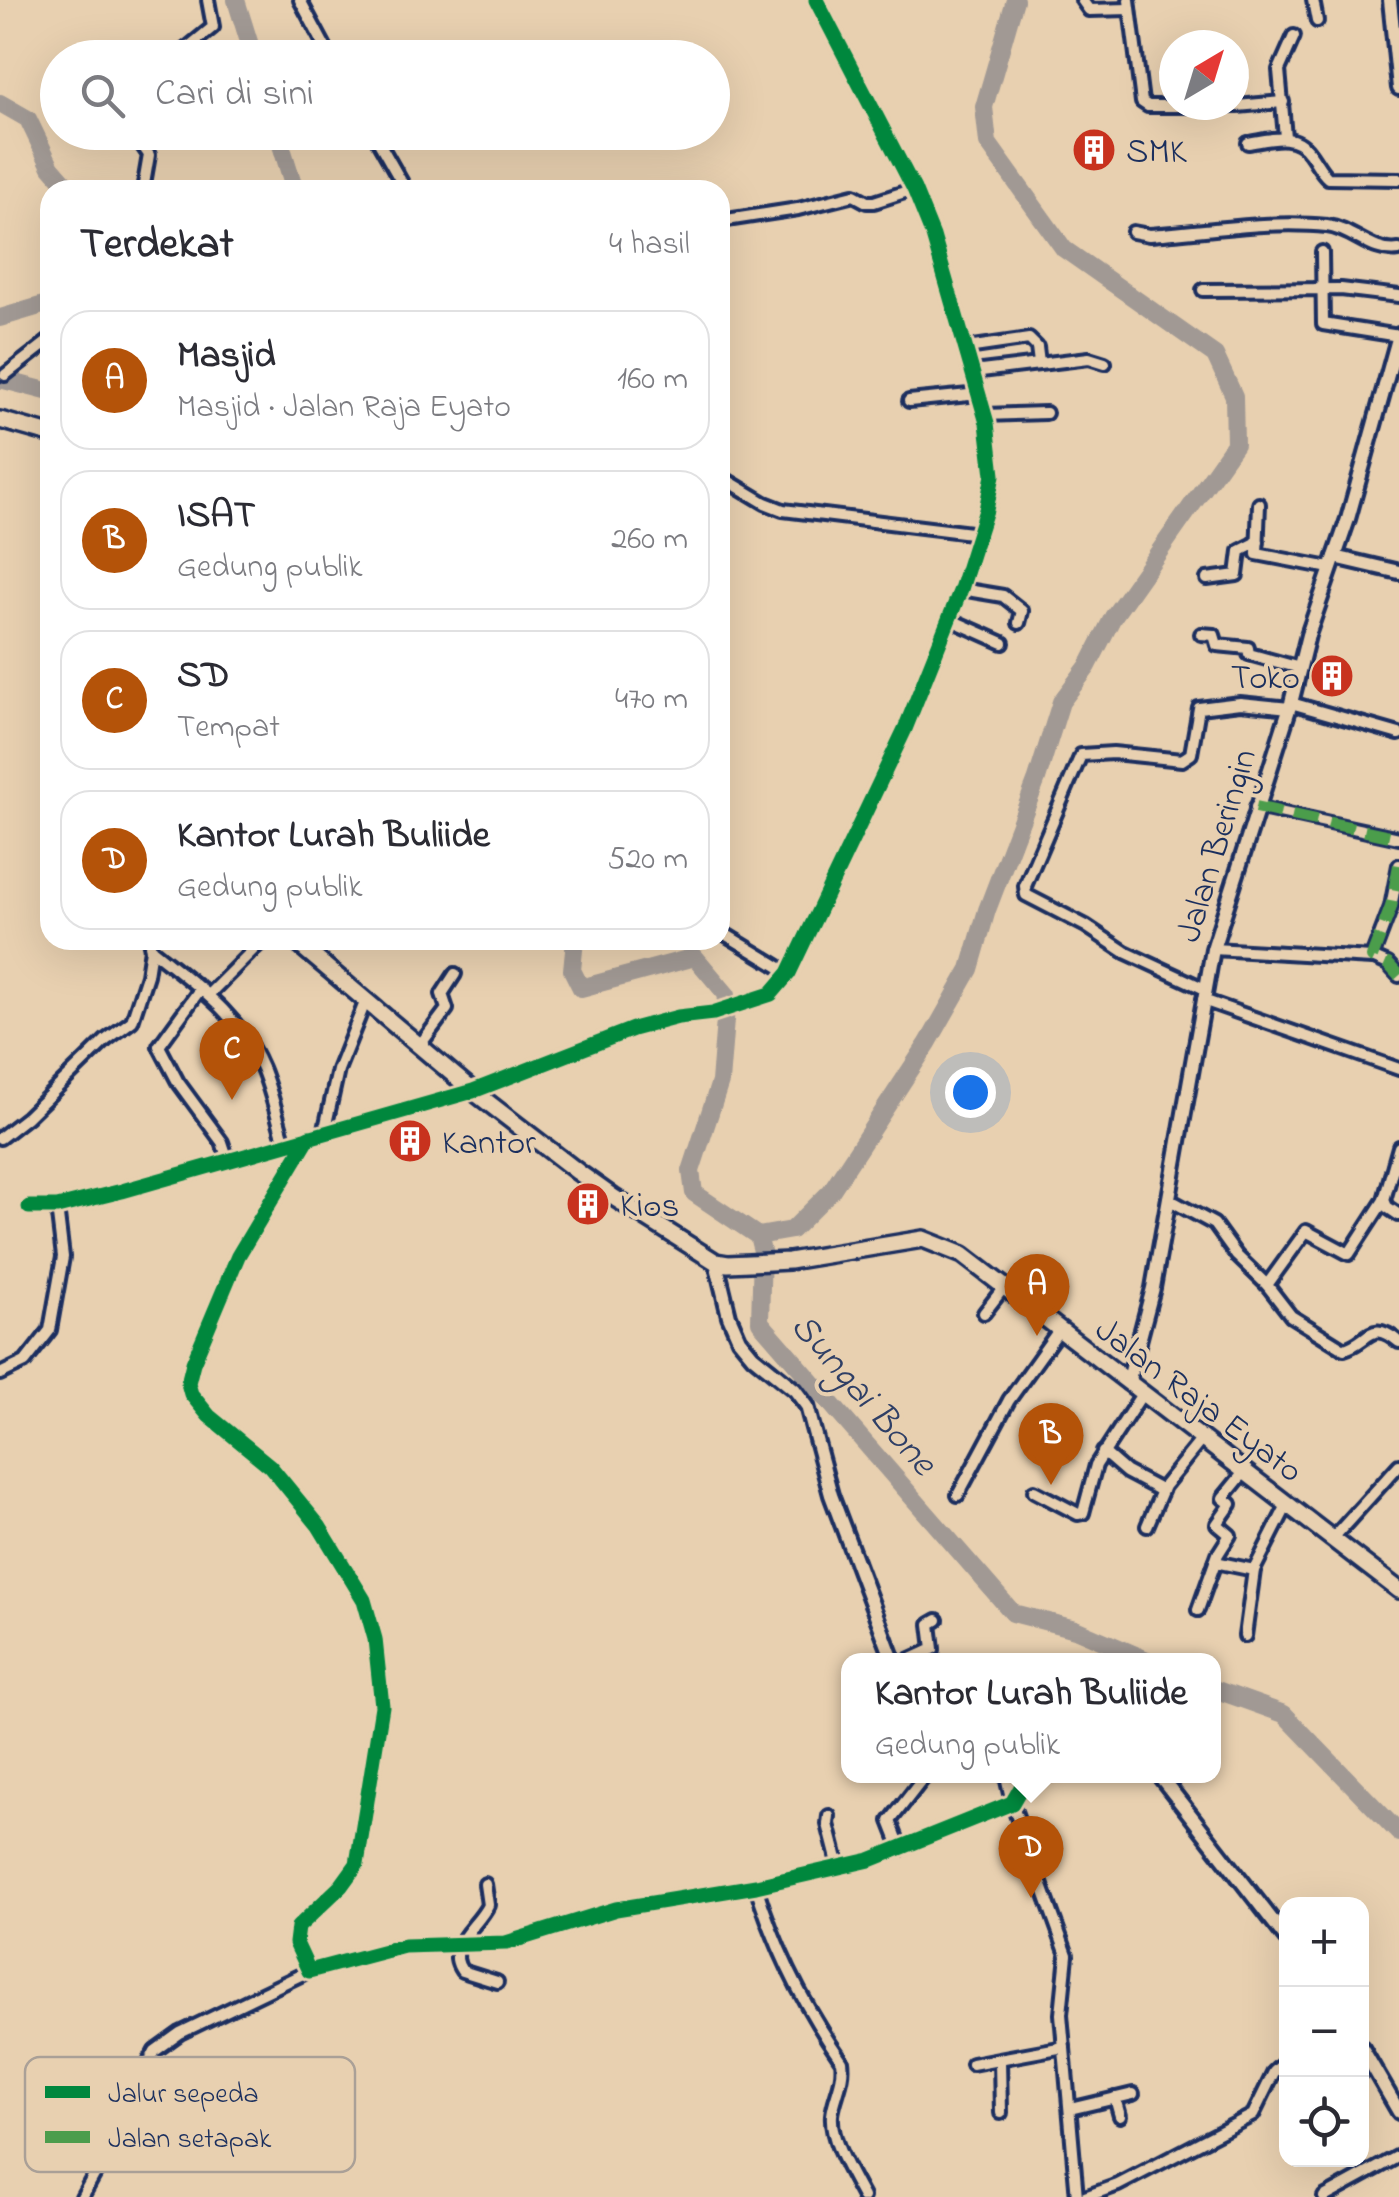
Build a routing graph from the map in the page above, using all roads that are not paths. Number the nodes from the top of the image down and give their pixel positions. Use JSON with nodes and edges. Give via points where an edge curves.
{"nodes":[{"id":1,"x":208,"y":0,"type":"edge"},
{"id":2,"x":300,"y":0,"type":"edge"},
{"id":3,"x":816,"y":0,"type":"edge"},
{"id":4,"x":1082,"y":0,"type":"edge"},
{"id":5,"x":1313,"y":0,"type":"edge"},
{"id":6,"x":1390,"y":0,"type":"edge"},
{"id":7,"x":1130,"y":4,"type":"edge"},
{"id":8,"x":1317,"y":21,"type":"dead end"},
{"id":9,"x":1294,"y":36,"type":"dead end"},
{"id":10,"x":196,"y":40,"type":"edge"},
{"id":11,"x":321,"y":40,"type":"edge"},
{"id":12,"x":1399,"y":88,"type":"edge"},
{"id":13,"x":1283,"y":102,"type":"junction"},
{"id":14,"x":1249,"y":103,"type":"edge"},
{"id":15,"x":1159,"y":106,"type":"edge"},
{"id":16,"x":1285,"y":137,"type":"junction"},
{"id":17,"x":1248,"y":143,"type":"dead end"},
{"id":18,"x":145,"y":150,"type":"edge"},
{"id":19,"x":383,"y":150,"type":"edge"},
{"id":20,"x":1399,"y":179,"type":"edge"},
{"id":21,"x":145,"y":180,"type":"edge"},
{"id":22,"x":400,"y":180,"type":"edge"},
{"id":23,"x":914,"y":189,"type":"junction"},
{"id":24,"x":730,"y":220,"type":"edge"},
{"id":25,"x":1133,"y":232,"type":"dead end"},
{"id":26,"x":1399,"y":250,"type":"edge"},
{"id":27,"x":1322,"y":252,"type":"dead end"},
{"id":28,"x":1322,"y":289,"type":"junction"},
{"id":29,"x":1203,"y":290,"type":"dead end"},
{"id":30,"x":1399,"y":296,"type":"edge"},
{"id":31,"x":1399,"y":336,"type":"edge"},
{"id":32,"x":40,"y":348,"type":"edge"},
{"id":33,"x":967,"y":348,"type":"junction"},
{"id":34,"x":1039,"y":363,"type":"junction"},
{"id":35,"x":1106,"y":363,"type":"dead end"},
{"id":36,"x":973,"y":372,"type":"junction"},
{"id":37,"x":5,"y":375,"type":"dead end"},
{"id":38,"x":978,"y":394,"type":"junction"},
{"id":39,"x":909,"y":401,"type":"dead end"},
{"id":40,"x":1046,"y":413,"type":"dead end"},
{"id":41,"x":984,"y":415,"type":"junction"},
{"id":42,"x":0,"y":420,"type":"edge"},
{"id":43,"x":40,"y":431,"type":"edge"},
{"id":44,"x":730,"y":482,"type":"edge"},
{"id":45,"x":1259,"y":504,"type":"dead end"},
{"id":46,"x":979,"y":534,"type":"junction"},
{"id":47,"x":1258,"y":542,"type":"junction"},
{"id":48,"x":1332,"y":563,"type":"junction"},
{"id":49,"x":1399,"y":572,"type":"edge"},
{"id":50,"x":1207,"y":579,"type":"dead end"},
{"id":51,"x":961,"y":589,"type":"junction"},
{"id":52,"x":949,"y":619,"type":"junction"},
{"id":53,"x":1020,"y":623,"type":"dead end"},
{"id":54,"x":1201,"y":634,"type":"dead end"},
{"id":55,"x":1003,"y":643,"type":"dead end"},
{"id":56,"x":1300,"y":668,"type":"junction"},
{"id":57,"x":1290,"y":705,"type":"junction"},
{"id":58,"x":1399,"y":734,"type":"edge"},
{"id":59,"x":1256,"y":807,"type":"junction"},
{"id":60,"x":1399,"y":838,"type":"edge"},
{"id":61,"x":1399,"y":865,"type":"edge"},
{"id":62,"x":730,"y":937,"type":"edge"},
{"id":63,"x":1213,"y":949,"type":"junction"},
{"id":64,"x":149,"y":950,"type":"edge"},
{"id":65,"x":157,"y":950,"type":"edge"},
{"id":66,"x":252,"y":950,"type":"edge"},
{"id":67,"x":306,"y":950,"type":"edge"},
{"id":68,"x":1372,"y":958,"type":"junction"},
{"id":69,"x":789,"y":973,"type":"junction"},
{"id":70,"x":455,"y":974,"type":"dead end"},
{"id":71,"x":1399,"y":976,"type":"edge"},
{"id":72,"x":205,"y":991,"type":"junction"},
{"id":73,"x":1204,"y":995,"type":"junction"},
{"id":74,"x":366,"y":1000,"type":"junction"},
{"id":75,"x":420,"y":1045,"type":"junction"},
{"id":76,"x":1399,"y":1070,"type":"edge"},
{"id":77,"x":473,"y":1091,"type":"junction"},
{"id":78,"x":324,"y":1133,"type":"junction"},
{"id":79,"x":310,"y":1136,"type":"junction"},
{"id":80,"x":0,"y":1138,"type":"edge"},
{"id":81,"x":285,"y":1143,"type":"junction"},
{"id":82,"x":1399,"y":1148,"type":"edge"},
{"id":83,"x":228,"y":1160,"type":"junction"},
{"id":84,"x":1168,"y":1199,"type":"junction"},
{"id":85,"x":1384,"y":1200,"type":"junction"},
{"id":86,"x":58,"y":1206,"type":"junction"},
{"id":87,"x":29,"y":1207,"type":"dead end"},
{"id":88,"x":1399,"y":1215,"type":"edge"},
{"id":89,"x":722,"y":1263,"type":"junction"},
{"id":90,"x":1266,"y":1285,"type":"junction"},
{"id":91,"x":1005,"y":1286,"type":"junction"},
{"id":92,"x":984,"y":1313,"type":"dead end"},
{"id":93,"x":1059,"y":1330,"type":"junction"},
{"id":94,"x":1398,"y":1339,"type":"edge"},
{"id":95,"x":0,"y":1374,"type":"edge"},
{"id":96,"x":1135,"y":1388,"type":"junction"},
{"id":97,"x":1202,"y":1439,"type":"junction"},
{"id":98,"x":1102,"y":1452,"type":"junction"},
{"id":99,"x":1399,"y":1464,"type":"edge"},
{"id":100,"x":1245,"y":1471,"type":"junction"},
{"id":101,"x":1034,"y":1491,"type":"dead end"},
{"id":102,"x":1162,"y":1492,"type":"junction"},
{"id":103,"x":958,"y":1495,"type":"dead end"},
{"id":104,"x":1288,"y":1503,"type":"junction"},
{"id":105,"x":1147,"y":1526,"type":"dead end"},
{"id":106,"x":1334,"y":1537,"type":"junction"},
{"id":107,"x":1215,"y":1562,"type":"junction"},
{"id":108,"x":1254,"y":1570,"type":"junction"},
{"id":109,"x":1399,"y":1590,"type":"edge"},
{"id":110,"x":1198,"y":1610,"type":"dead end"},
{"id":111,"x":937,"y":1620,"type":"dead end"},
{"id":112,"x":1246,"y":1636,"type":"dead end"},
{"id":113,"x":890,"y":1653,"type":"edge"},
{"id":114,"x":924,"y":1653,"type":"edge"},
{"id":115,"x":920,"y":1783,"type":"edge"},
{"id":116,"x":1008,"y":1783,"type":"edge"},
{"id":117,"x":1024,"y":1783,"type":"edge"},
{"id":118,"x":1165,"y":1783,"type":"edge"},
{"id":119,"x":1012,"y":1803,"type":"junction"},
{"id":120,"x":830,"y":1816,"type":"dead end"},
{"id":121,"x":901,"y":1849,"type":"junction"},
{"id":122,"x":839,"y":1866,"type":"junction"},
{"id":123,"x":485,"y":1884,"type":"dead end"},
{"id":124,"x":756,"y":1886,"type":"junction"},
{"id":125,"x":1279,"y":1929,"type":"edge"},
{"id":126,"x":458,"y":1946,"type":"junction"},
{"id":127,"x":309,"y":1971,"type":"junction"},
{"id":128,"x":497,"y":1982,"type":"dead end"},
{"id":129,"x":1064,"y":2047,"type":"junction"},
{"id":130,"x":152,"y":2057,"type":"edge"},
{"id":131,"x":1000,"y":2060,"type":"junction"},
{"id":132,"x":1369,"y":2060,"type":"edge"},
{"id":133,"x":972,"y":2064,"type":"dead end"},
{"id":134,"x":1279,"y":2067,"type":"edge"},
{"id":135,"x":1133,"y":2094,"type":"dead end"},
{"id":136,"x":1115,"y":2098,"type":"junction"},
{"id":137,"x":1070,"y":2108,"type":"junction"},
{"id":138,"x":1399,"y":2112,"type":"edge"},
{"id":139,"x":1001,"y":2113,"type":"dead end"},
{"id":140,"x":1120,"y":2116,"type":"dead end"},
{"id":141,"x":1399,"y":2156,"type":"edge"},
{"id":142,"x":96,"y":2172,"type":"edge"},
{"id":143,"x":82,"y":2197,"type":"edge"},
{"id":144,"x":863,"y":2197,"type":"edge"},
{"id":145,"x":1077,"y":2197,"type":"edge"},
{"id":146,"x":1085,"y":2197,"type":"edge"},
{"id":147,"x":1324,"y":2197,"type":"edge"}],
"edges":[{"from":1,"to":10,"type":"street","via":[[212,27]]},
{"from":2,"to":11,"type":"street"},
{"from":3,"to":23,"type":"street"},
{"from":4,"to":7,"type":"street","via":[[1089,10]]},
{"from":5,"to":8,"type":"street"},
{"from":6,"to":12,"type":"street"},
{"from":7,"to":15,"type":"street","via":[[1141,100]]},
{"from":9,"to":13,"type":"street","via":[[1279,70]]},
{"from":13,"to":14,"type":"street"},
{"from":13,"to":16,"type":"street"},
{"from":16,"to":17,"type":"street"},
{"from":16,"to":20,"type":"street","via":[[1306,147],[1328,178]]},
{"from":18,"to":21,"type":"street"},
{"from":19,"to":22,"type":"street"},
{"from":23,"to":24,"type":"street","via":[[874,202],[854,195]]},
{"from":23,"to":33,"type":"street"},
{"from":25,"to":26,"type":"street","via":[[1331,227],[1383,250]]},
{"from":27,"to":28,"type":"street"},
{"from":28,"to":29,"type":"street"},
{"from":28,"to":30,"type":"street"},
{"from":28,"to":31,"type":"street","via":[[1322,324]]},
{"from":31,"to":48,"type":"street","name":"Jalan Beringin"},
{"from":32,"to":37,"type":"street"},
{"from":33,"to":34,"type":"street","via":[[1028,340],[1037,347]]},
{"from":33,"to":36,"type":"street"},
{"from":34,"to":35,"type":"street"},
{"from":34,"to":36,"type":"street"},
{"from":36,"to":38,"type":"street"},
{"from":38,"to":39,"type":"street"},
{"from":38,"to":41,"type":"street"},
{"from":40,"to":41,"type":"street"},
{"from":41,"to":46,"type":"street","via":[[993,475]]},
{"from":42,"to":43,"type":"main road"},
{"from":44,"to":46,"type":"street","via":[[784,510]]},
{"from":45,"to":47,"type":"street"},
{"from":46,"to":51,"type":"street"},
{"from":47,"to":48,"type":"street","via":[[1257,554]]},
{"from":47,"to":50,"type":"street","via":[[1240,551],[1237,575]]},
{"from":48,"to":49,"type":"street"},
{"from":48,"to":56,"type":"street","name":"Jalan Beringin"},
{"from":51,"to":52,"type":"street"},
{"from":51,"to":53,"type":"street","via":[[1009,599],[1022,611]]},
{"from":52,"to":55,"type":"street"},
{"from":52,"to":69,"type":"street","via":[[906,729]]},
{"from":54,"to":56,"type":"street","via":[[1214,635],[1217,645],[1248,648],[1249,654]]},
{"from":56,"to":57,"type":"street","name":"Jalan Beringin"},
{"from":57,"to":58,"type":"street"},
{"from":57,"to":59,"type":"street","name":"Jalan Beringin"},
{"from":57,"to":73,"type":"street","via":[[1200,708],[1192,754],[1182,760],[1080,755],[1025,886],[1028,896]]},
{"from":59,"to":60,"type":"street"},
{"from":59,"to":63,"type":"street","name":"Jalan Beringin"},
{"from":61,"to":68,"type":"street"},
{"from":62,"to":69,"type":"street"},
{"from":63,"to":68,"type":"street"},
{"from":63,"to":73,"type":"street","name":"Jalan Beringin"},
{"from":64,"to":80,"type":"street","via":[[132,1021]]},
{"from":65,"to":72,"type":"street"},
{"from":66,"to":72,"type":"street"},
{"from":67,"to":74,"type":"main road"},
{"from":68,"to":71,"type":"street"},
{"from":69,"to":77,"type":"street","via":[[772,994],[634,1029]]},
{"from":70,"to":75,"type":"street","via":[[442,994],[447,1009]]},
{"from":72,"to":81,"type":"street","via":[[262,1066]]},
{"from":72,"to":83,"type":"street","via":[[159,1046]]},
{"from":73,"to":76,"type":"street"},
{"from":73,"to":84,"type":"street","name":"Jalan Beringin"},
{"from":74,"to":75,"type":"main road"},
{"from":74,"to":78,"type":"street","via":[[338,1070]]},
{"from":75,"to":77,"type":"main road"},
{"from":77,"to":78,"type":"street"},
{"from":77,"to":89,"type":"main road","via":[[613,1197]]},
{"from":78,"to":79,"type":"street"},
{"from":79,"to":81,"type":"street"},
{"from":79,"to":127,"type":"street","via":[[238,1256],[188,1383],[209,1416],[270,1466],[319,1526],[364,1600],[375,1639],[382,1706],[358,1864],[298,1926],[296,1944]]},
{"from":81,"to":83,"type":"street"},
{"from":82,"to":85,"type":"street"},
{"from":83,"to":86,"type":"street"},
{"from":84,"to":90,"type":"street","via":[[1214,1224]]},
{"from":84,"to":96,"type":"street","name":"Jalan Beringin"},
{"from":85,"to":88,"type":"street"},
{"from":85,"to":90,"type":"street","via":[[1350,1254],[1306,1231]]},
{"from":86,"to":87,"type":"street"},
{"from":86,"to":95,"type":"street","via":[[63,1257],[50,1330],[25,1362]]},
{"from":89,"to":91,"type":"main road","name":"Jalan Raja Eyato","via":[[789,1261],[922,1239],[964,1255]]},
{"from":89,"to":113,"type":"street","via":[[739,1339],[808,1406],[831,1495]]},
{"from":90,"to":94,"type":"street","via":[[1291,1316],[1344,1350],[1374,1331]]},
{"from":91,"to":92,"type":"street"},
{"from":91,"to":93,"type":"main road","name":"Jalan Raja Eyato"},
{"from":93,"to":96,"type":"main road","name":"Jalan Raja Eyato"},
{"from":93,"to":103,"type":"street","via":[[1009,1400]]},
{"from":96,"to":97,"type":"main road","name":"Jalan Raja Eyato"},
{"from":96,"to":98,"type":"street"},
{"from":97,"to":100,"type":"main road","name":"Jalan Raja Eyato"},
{"from":97,"to":102,"type":"street"},
{"from":98,"to":101,"type":"street","via":[[1080,1514]]},
{"from":98,"to":102,"type":"street"},
{"from":99,"to":106,"type":"street"},
{"from":100,"to":104,"type":"main road","name":"Jalan Raja Eyato"},
{"from":100,"to":107,"type":"street","via":[[1223,1498],[1231,1504],[1217,1524],[1230,1534]]},
{"from":102,"to":105,"type":"street"},
{"from":104,"to":106,"type":"main road","name":"Jalan Raja Eyato"},
{"from":104,"to":108,"type":"street"},
{"from":106,"to":109,"type":"main road","name":"Jalan Raja Eyato"},
{"from":107,"to":108,"type":"street"},
{"from":107,"to":110,"type":"street"},
{"from":108,"to":112,"type":"street"},
{"from":111,"to":114,"type":"street","via":[[930,1624],[933,1649]]},
{"from":115,"to":121,"type":"street","via":[[890,1821]]},
{"from":116,"to":119,"type":"street"},
{"from":117,"to":119,"type":"street"},
{"from":118,"to":125,"type":"street"},
{"from":119,"to":121,"type":"street"},
{"from":119,"to":129,"type":"street","via":[[1067,1955],[1060,2014]]},
{"from":120,"to":122,"type":"street"},
{"from":121,"to":122,"type":"street"},
{"from":122,"to":124,"type":"street"},
{"from":123,"to":126,"type":"street","via":[[488,1905]]},
{"from":124,"to":126,"type":"street","via":[[616,1909],[506,1943]]},
{"from":124,"to":144,"type":"street","via":[[784,1959],[842,2061],[832,2128]]},
{"from":126,"to":127,"type":"street","via":[[404,1946]]},
{"from":126,"to":128,"type":"street","via":[[462,1970]]},
{"from":127,"to":130,"type":"street","via":[[180,2033]]},
{"from":129,"to":131,"type":"street"},
{"from":129,"to":137,"type":"street"},
{"from":131,"to":133,"type":"street"},
{"from":131,"to":139,"type":"street"},
{"from":132,"to":138,"type":"street"},
{"from":134,"to":146,"type":"street","via":[[1252,2115]]},
{"from":135,"to":136,"type":"street"},
{"from":136,"to":137,"type":"street"},
{"from":136,"to":140,"type":"street"},
{"from":137,"to":145,"type":"street"},
{"from":141,"to":147,"type":"street"},
{"from":142,"to":143,"type":"street"}]}
